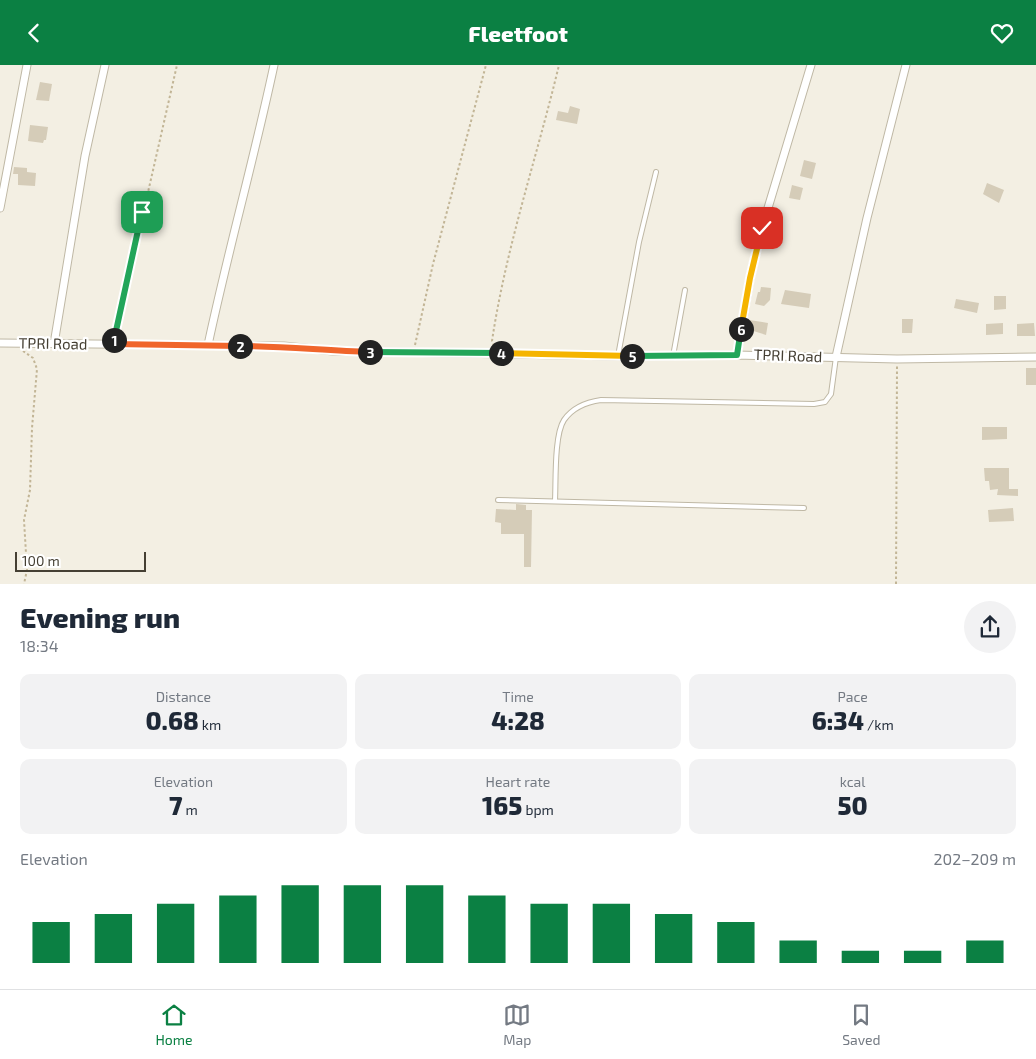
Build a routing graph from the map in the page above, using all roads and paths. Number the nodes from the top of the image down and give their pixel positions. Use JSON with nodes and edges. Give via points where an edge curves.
{"nodes":[{"id":1,"x":27,"y":65,"type":"edge"},
{"id":2,"x":105,"y":65,"type":"edge"},
{"id":3,"x":177,"y":65,"type":"edge"},
{"id":4,"x":274,"y":65,"type":"edge"},
{"id":5,"x":486,"y":65,"type":"edge"},
{"id":6,"x":558,"y":65,"type":"edge"},
{"id":7,"x":811,"y":65,"type":"edge"},
{"id":8,"x":906,"y":65,"type":"edge"},
{"id":9,"x":656,"y":171,"type":"dead end"},
{"id":10,"x":0,"y":207,"type":"edge"},
{"id":11,"x":685,"y":291,"type":"dead end"},
{"id":12,"x":0,"y":343,"type":"edge"},
{"id":13,"x":11,"y":343,"type":"junction"},
{"id":14,"x":54,"y":344,"type":"junction"},
{"id":15,"x":113,"y":344,"type":"junction"},
{"id":16,"x":208,"y":345,"type":"junction"},
{"id":17,"x":414,"y":352,"type":"junction"},
{"id":18,"x":495,"y":353,"type":"junction"},
{"id":19,"x":737,"y":355,"type":"junction"},
{"id":20,"x":618,"y":356,"type":"junction"},
{"id":21,"x":673,"y":356,"type":"junction"},
{"id":22,"x":836,"y":357,"type":"junction"},
{"id":23,"x":1036,"y":357,"type":"edge"},
{"id":24,"x":897,"y":359,"type":"junction"},
{"id":25,"x":498,"y":500,"type":"dead end"},
{"id":26,"x":555,"y":501,"type":"junction"},
{"id":27,"x":804,"y":508,"type":"dead end"},
{"id":28,"x":24,"y":584,"type":"edge"},
{"id":29,"x":896,"y":584,"type":"edge"}],
"edges":[{"from":1,"to":10,"type":"street"},
{"from":2,"to":14,"type":"street","via":[[85,156]]},
{"from":3,"to":15,"type":"path"},
{"from":4,"to":16,"type":"street"},
{"from":5,"to":17,"type":"path","via":[[435,255]]},
{"from":6,"to":18,"type":"path","via":[[508,256],[492,341]]},
{"from":7,"to":19,"type":"street","via":[[762,228]]},
{"from":8,"to":22,"type":"street","via":[[866,218]]},
{"from":9,"to":20,"type":"lane"},
{"from":11,"to":21,"type":"lane"},
{"from":12,"to":13,"type":"street","name":"TPRI Road"},
{"from":13,"to":14,"type":"street","name":"TPRI Road"},
{"from":13,"to":28,"type":"path","via":[[33,358],[37,369],[30,489],[24,521],[27,570]]},
{"from":14,"to":15,"type":"street","name":"TPRI Road"},
{"from":15,"to":16,"type":"street","name":"TPRI Road"},
{"from":16,"to":17,"type":"street","name":"TPRI Road"},
{"from":17,"to":18,"type":"street","name":"TPRI Road"},
{"from":18,"to":20,"type":"street","name":"TPRI Road"},
{"from":19,"to":21,"type":"street","name":"TPRI Road"},
{"from":19,"to":22,"type":"street","name":"TPRI Road"},
{"from":20,"to":21,"type":"street","name":"TPRI Road"},
{"from":22,"to":24,"type":"street","name":"TPRI Road"},
{"from":22,"to":26,"type":"lane","via":[[831,394],[825,402],[601,399],[577,407],[564,420],[560,432]]},
{"from":23,"to":24,"type":"street","name":"TPRI Road"},
{"from":24,"to":29,"type":"path"},
{"from":25,"to":26,"type":"lane"},
{"from":26,"to":27,"type":"lane"}]}
